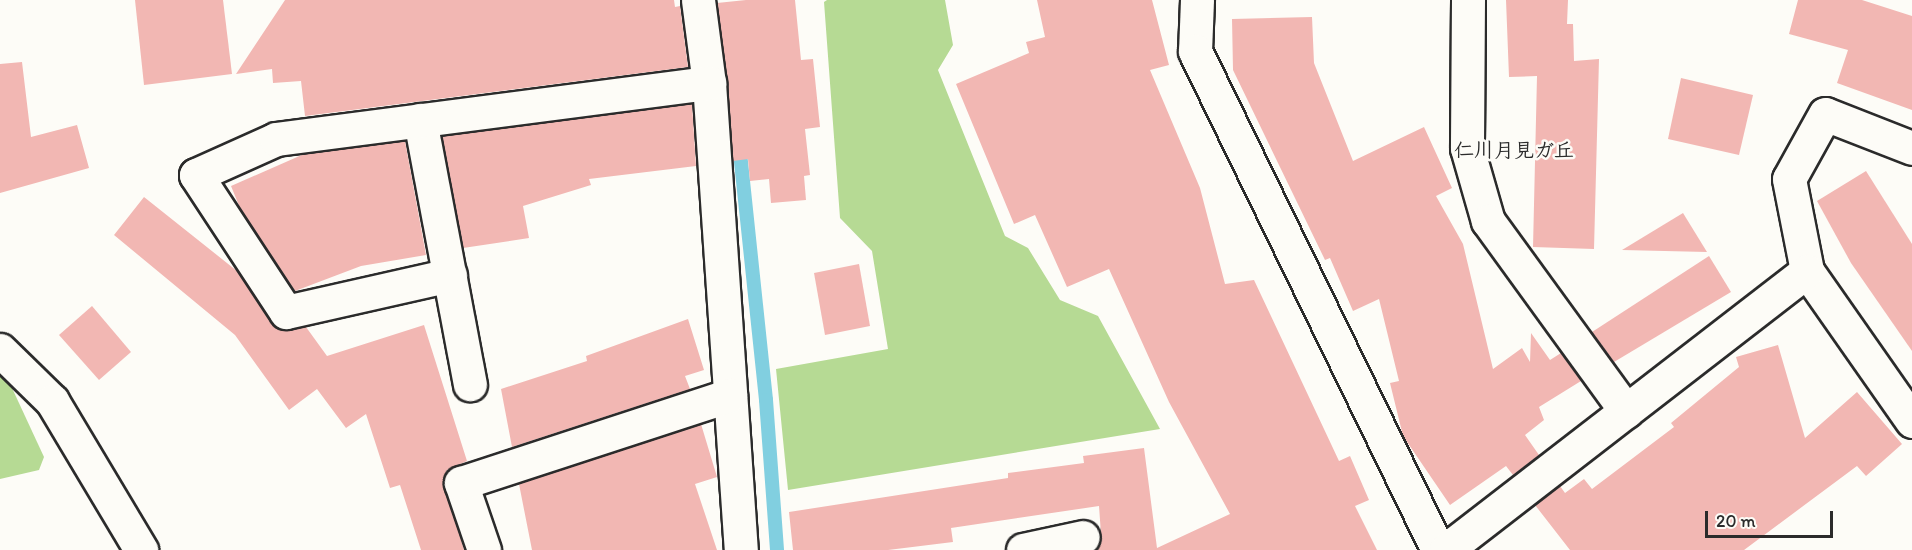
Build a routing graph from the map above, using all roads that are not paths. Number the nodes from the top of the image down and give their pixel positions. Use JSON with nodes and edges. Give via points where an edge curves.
{"nodes":[{"id":1,"x":698,"y":0,"type":"edge"},
{"id":2,"x":1197,"y":0,"type":"edge"},
{"id":3,"x":1468,"y":0,"type":"edge"},
{"id":4,"x":709,"y":83,"type":"junction"},
{"id":5,"x":420,"y":120,"type":"junction"},
{"id":6,"x":1912,"y":148,"type":"edge"},
{"id":7,"x":1807,"y":271,"type":"junction"},
{"id":8,"x":450,"y":275,"type":"junction"},
{"id":9,"x":0,"y":350,"type":"edge"},
{"id":10,"x":470,"y":384,"type":"dead end"},
{"id":11,"x":730,"y":395,"type":"junction"},
{"id":12,"x":1626,"y":411,"type":"junction"},
{"id":13,"x":1912,"y":421,"type":"edge"},
{"id":14,"x":1083,"y":537,"type":"dead end"},
{"id":15,"x":141,"y":550,"type":"edge"},
{"id":16,"x":484,"y":550,"type":"edge"},
{"id":17,"x":741,"y":550,"type":"edge"},
{"id":18,"x":1023,"y":550,"type":"edge"},
{"id":19,"x":1438,"y":550,"type":"edge"},
{"id":20,"x":1446,"y":550,"type":"edge"}],
"edges":[{"from":1,"to":4,"type":"street"},
{"from":2,"to":19,"type":"street","via":[[1195,51]]},
{"from":3,"to":12,"type":"street","via":[[1467,148],[1488,221]]},
{"from":4,"to":5,"type":"street"},
{"from":4,"to":11,"type":"street"},
{"from":5,"to":8,"type":"street"},
{"from":5,"to":8,"type":"street","via":[[276,140],[196,175],[286,312]]},
{"from":6,"to":7,"type":"street","via":[[1825,114],[1789,179]]},
{"from":7,"to":12,"type":"street"},
{"from":7,"to":13,"type":"street"},
{"from":8,"to":10,"type":"street"},
{"from":9,"to":15,"type":"street","via":[[52,401]]},
{"from":11,"to":16,"type":"street","via":[[461,483]]},
{"from":11,"to":17,"type":"street"},
{"from":12,"to":20,"type":"street"},
{"from":14,"to":18,"type":"street"}]}
